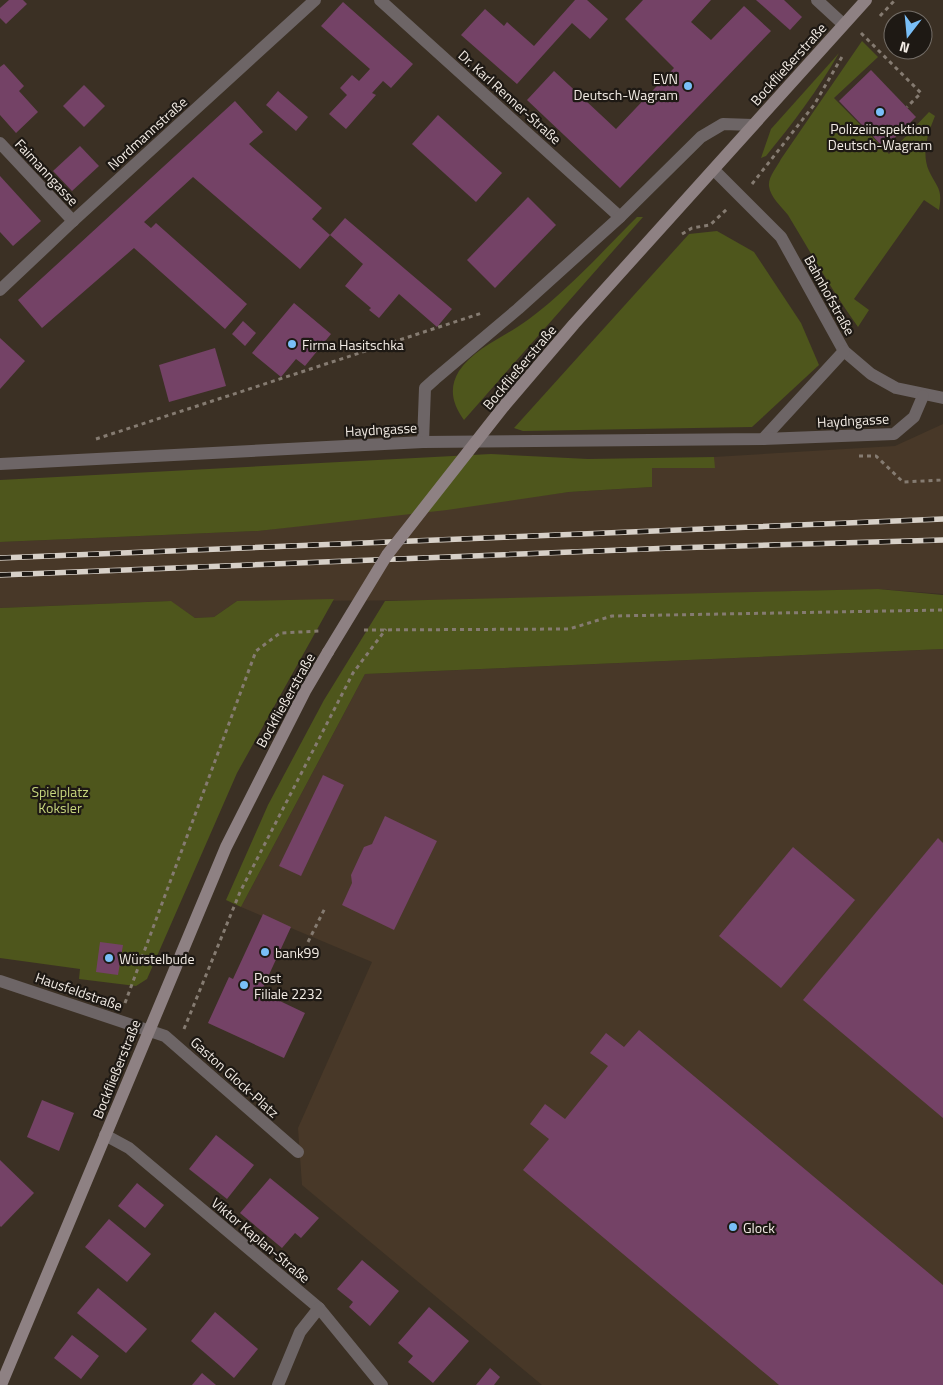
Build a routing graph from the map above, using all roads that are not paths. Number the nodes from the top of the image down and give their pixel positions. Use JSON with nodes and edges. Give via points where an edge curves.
{"nodes":[{"id":1,"x":315,"y":0,"type":"edge"},
{"id":2,"x":380,"y":0,"type":"edge"},
{"id":3,"x":816,"y":0,"type":"edge"},
{"id":4,"x":866,"y":0,"type":"edge"},
{"id":5,"x":846,"y":22,"type":"junction"},
{"id":6,"x":753,"y":125,"type":"junction"},
{"id":7,"x":0,"y":143,"type":"edge"},
{"id":8,"x":714,"y":170,"type":"junction"},
{"id":9,"x":620,"y":217,"type":"junction"},
{"id":10,"x":72,"y":221,"type":"junction"},
{"id":11,"x":0,"y":290,"type":"edge"},
{"id":12,"x":844,"y":352,"type":"junction"},
{"id":13,"x":923,"y":396,"type":"junction"},
{"id":14,"x":943,"y":398,"type":"edge"},
{"id":15,"x":764,"y":439,"type":"junction"},
{"id":16,"x":423,"y":442,"type":"junction"},
{"id":17,"x":0,"y":464,"type":"edge"},
{"id":18,"x":0,"y":981,"type":"edge"},
{"id":19,"x":148,"y":1030,"type":"junction"},
{"id":20,"x":105,"y":1135,"type":"junction"},
{"id":21,"x":298,"y":1152,"type":"dead end"},
{"id":22,"x":319,"y":1308,"type":"junction"},
{"id":23,"x":1,"y":1385,"type":"edge"},
{"id":24,"x":278,"y":1385,"type":"edge"},
{"id":25,"x":382,"y":1385,"type":"edge"}],
"edges":[{"from":1,"to":10,"type":"street","name":"Nordmannstraße"},
{"from":2,"to":9,"type":"street","name":"Dr. Karl Renner-Straße"},
{"from":3,"to":5,"type":"street"},
{"from":4,"to":5,"type":"main road","name":"Bockfließerstraße"},
{"from":5,"to":6,"type":"main road","name":"Bockfließerstraße"},
{"from":6,"to":8,"type":"main road","name":"Bockfließerstraße"},
{"from":6,"to":9,"type":"street","name":"Bockfließerstraße","via":[[723,124],[701,137]]},
{"from":7,"to":10,"type":"street","name":"Faimanngasse"},
{"from":8,"to":12,"type":"street","name":"Bahnhofstraße","via":[[781,237]]},
{"from":8,"to":19,"type":"main road","name":"Bockfließerstraße","bridge":true,"via":[[504,406],[387,555],[305,691],[234,830]]},
{"from":9,"to":16,"type":"street","name":"Bockfließerstraße","via":[[425,388]]},
{"from":10,"to":11,"type":"street","name":"Nordmannstraße"},
{"from":12,"to":13,"type":"street","name":"Bahnhofstraße","via":[[871,374],[896,388]]},
{"from":12,"to":15,"type":"street"},
{"from":13,"to":14,"type":"street","name":"Bahnhofstraße"},
{"from":13,"to":15,"type":"street","name":"Haydngasse","via":[[914,417],[894,434]]},
{"from":15,"to":16,"type":"street","name":"Haydngasse"},
{"from":16,"to":17,"type":"street","name":"Haydngasse"},
{"from":18,"to":19,"type":"street","name":"Hausfeldstraße"},
{"from":19,"to":20,"type":"main road","name":"Bockfließerstraße"},
{"from":19,"to":21,"type":"street","name":"Gaston Glock-Platz","via":[[178,1046]]},
{"from":20,"to":22,"type":"street","name":"Viktor Kaplan-Straße","via":[[129,1148]]},
{"from":20,"to":23,"type":"main road","name":"Bockfließerstraße"},
{"from":22,"to":24,"type":"street","via":[[300,1332]]},
{"from":22,"to":25,"type":"street","name":"Viktor Kaplan-Straße"}]}
